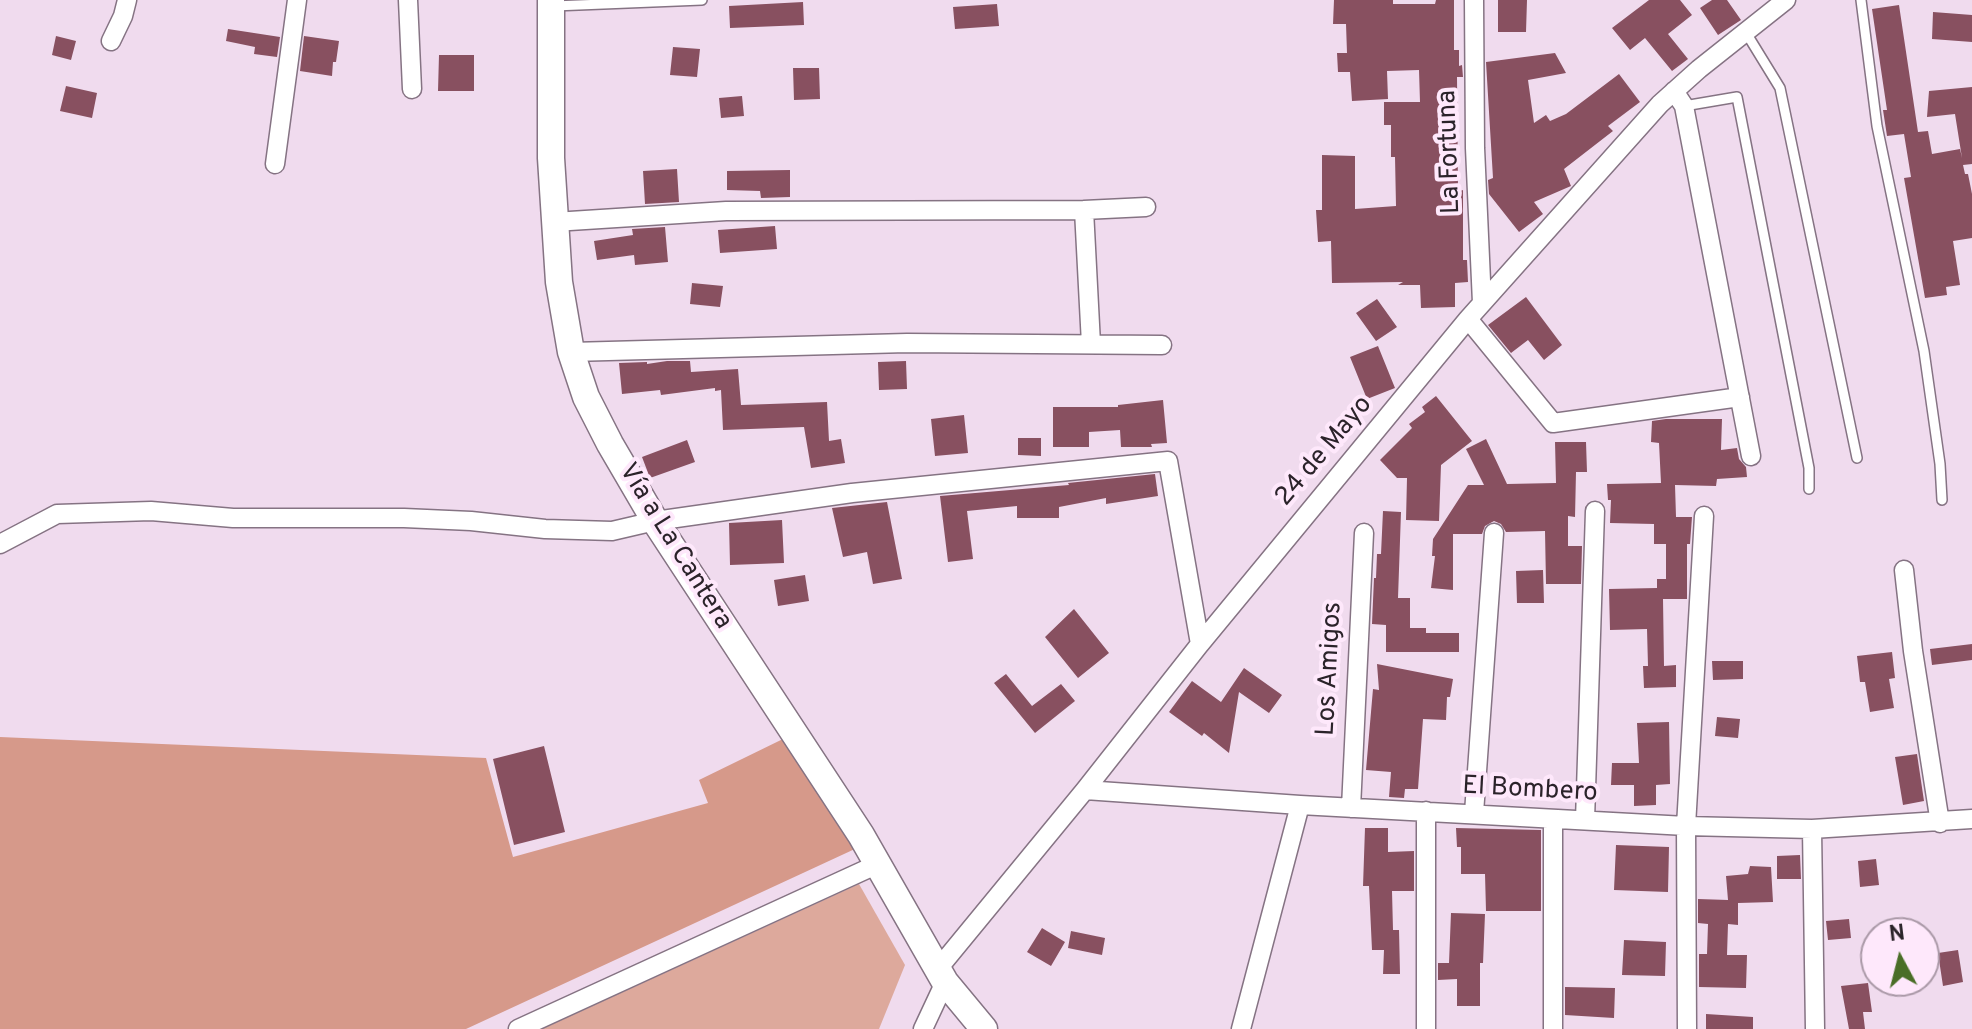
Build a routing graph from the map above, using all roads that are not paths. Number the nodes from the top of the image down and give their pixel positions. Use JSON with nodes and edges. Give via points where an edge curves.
{"nodes":[{"id":1,"x":127,"y":0,"type":"edge"},
{"id":2,"x":297,"y":0,"type":"edge"},
{"id":3,"x":408,"y":0,"type":"edge"},
{"id":4,"x":702,"y":0,"type":"edge"},
{"id":5,"x":1474,"y":0,"type":"edge"},
{"id":6,"x":1786,"y":0,"type":"edge"},
{"id":7,"x":1861,"y":0,"type":"edge"},
{"id":8,"x":551,"y":3,"type":"edge"},
{"id":9,"x":1745,"y":31,"type":"junction"},
{"id":10,"x":111,"y":41,"type":"dead end"},
{"id":11,"x":412,"y":89,"type":"dead end"},
{"id":12,"x":1679,"y":98,"type":"junction"},
{"id":13,"x":275,"y":164,"type":"dead end"},
{"id":14,"x":1146,"y":207,"type":"dead end"},
{"id":15,"x":1084,"y":210,"type":"junction"},
{"id":16,"x":554,"y":222,"type":"junction"},
{"id":17,"x":1482,"y":303,"type":"junction"},
{"id":18,"x":1468,"y":319,"type":"junction"},
{"id":19,"x":1091,"y":344,"type":"junction"},
{"id":20,"x":1162,"y":345,"type":"dead end"},
{"id":21,"x":571,"y":352,"type":"junction"},
{"id":22,"x":1740,"y":397,"type":"junction"},
{"id":23,"x":1751,"y":456,"type":"dead end"},
{"id":24,"x":1857,"y":458,"type":"dead end"},
{"id":25,"x":1809,"y":489,"type":"dead end"},
{"id":26,"x":1942,"y":500,"type":"dead end"},
{"id":27,"x":1595,"y":511,"type":"dead end"},
{"id":28,"x":1704,"y":516,"type":"dead end"},
{"id":29,"x":655,"y":521,"type":"junction"},
{"id":30,"x":1364,"y":533,"type":"dead end"},
{"id":31,"x":1494,"y":533,"type":"dead end"},
{"id":32,"x":0,"y":544,"type":"edge"},
{"id":33,"x":1904,"y":570,"type":"dead end"},
{"id":34,"x":1200,"y":644,"type":"junction"},
{"id":35,"x":1085,"y":790,"type":"junction"},
{"id":36,"x":1300,"y":805,"type":"junction"},
{"id":37,"x":1351,"y":808,"type":"junction"},
{"id":38,"x":1426,"y":811,"type":"junction"},
{"id":39,"x":1474,"y":813,"type":"junction"},
{"id":40,"x":1553,"y":819,"type":"junction"},
{"id":41,"x":1972,"y":819,"type":"edge"},
{"id":42,"x":1585,"y":820,"type":"junction"},
{"id":43,"x":1940,"y":823,"type":"junction"},
{"id":44,"x":1686,"y":826,"type":"junction"},
{"id":45,"x":1812,"y":829,"type":"junction"},
{"id":46,"x":878,"y":864,"type":"junction"},
{"id":47,"x":941,"y":976,"type":"junction"},
{"id":48,"x":518,"y":1029,"type":"edge"},
{"id":49,"x":923,"y":1029,"type":"edge"},
{"id":50,"x":984,"y":1029,"type":"edge"},
{"id":51,"x":1241,"y":1029,"type":"edge"},
{"id":52,"x":1426,"y":1029,"type":"edge"},
{"id":53,"x":1553,"y":1029,"type":"edge"},
{"id":54,"x":1687,"y":1029,"type":"edge"},
{"id":55,"x":1815,"y":1029,"type":"edge"}],
"edges":[{"from":1,"to":10,"type":"street"},
{"from":2,"to":13,"type":"street"},
{"from":3,"to":11,"type":"street"},
{"from":4,"to":8,"type":"lane"},
{"from":5,"to":17,"type":"street","name":"La Fortuna"},
{"from":6,"to":9,"type":"street","name":"24 de Mayo"},
{"from":7,"to":26,"type":"lane","via":[[1877,126],[1924,351]]},
{"from":8,"to":16,"type":"main road","name":"Vía a La Cantera"},
{"from":9,"to":12,"type":"street","name":"24 de Mayo"},
{"from":9,"to":24,"type":"lane","via":[[1780,88]]},
{"from":12,"to":17,"type":"street","name":"24 de Mayo"},
{"from":12,"to":22,"type":"street"},
{"from":12,"to":25,"type":"lane","via":[[1737,97]]},
{"from":14,"to":15,"type":"street"},
{"from":15,"to":16,"type":"street","via":[[726,211]]},
{"from":15,"to":19,"type":"street"},
{"from":16,"to":21,"type":"main road","name":"Vía a La Cantera"},
{"from":17,"to":18,"type":"street","name":"24 de Mayo"},
{"from":18,"to":22,"type":"street","via":[[1553,423]]},
{"from":18,"to":34,"type":"street","name":"24 de Mayo"},
{"from":19,"to":20,"type":"street"},
{"from":19,"to":21,"type":"street"},
{"from":21,"to":29,"type":"main road","name":"Vía a La Cantera","via":[[598,423]]},
{"from":22,"to":23,"type":"street"},
{"from":27,"to":42,"type":"street"},
{"from":28,"to":44,"type":"street"},
{"from":29,"to":32,"type":"street","via":[[612,531],[404,518],[233,518],[151,511],[57,514]]},
{"from":29,"to":34,"type":"street","via":[[852,493],[1168,461]]},
{"from":29,"to":46,"type":"main road","name":"Vía a La Cantera"},
{"from":30,"to":37,"type":"street","name":"Los Amigos"},
{"from":31,"to":39,"type":"street"},
{"from":33,"to":43,"type":"street"},
{"from":34,"to":35,"type":"street","name":"24 de Mayo"},
{"from":35,"to":36,"type":"street","name":"El Bombero"},
{"from":35,"to":47,"type":"street","name":"24 de Mayo"},
{"from":36,"to":37,"type":"street","name":"El Bombero"},
{"from":36,"to":51,"type":"street"},
{"from":37,"to":38,"type":"street","name":"El Bombero"},
{"from":38,"to":39,"type":"street","name":"El Bombero"},
{"from":38,"to":52,"type":"street"},
{"from":39,"to":40,"type":"street","name":"El Bombero"},
{"from":40,"to":42,"type":"street","name":"El Bombero"},
{"from":40,"to":53,"type":"street"},
{"from":41,"to":43,"type":"street","name":"El Bombero"},
{"from":42,"to":44,"type":"street","name":"El Bombero"},
{"from":43,"to":45,"type":"street","name":"El Bombero"},
{"from":44,"to":45,"type":"street","name":"El Bombero"},
{"from":44,"to":54,"type":"street"},
{"from":45,"to":55,"type":"street"},
{"from":46,"to":47,"type":"main road","name":"Vía a La Cantera"},
{"from":46,"to":48,"type":"street"},
{"from":47,"to":49,"type":"street","name":"24 de Mayo"},
{"from":47,"to":50,"type":"main road","name":"Vía a La Cantera"}]}
